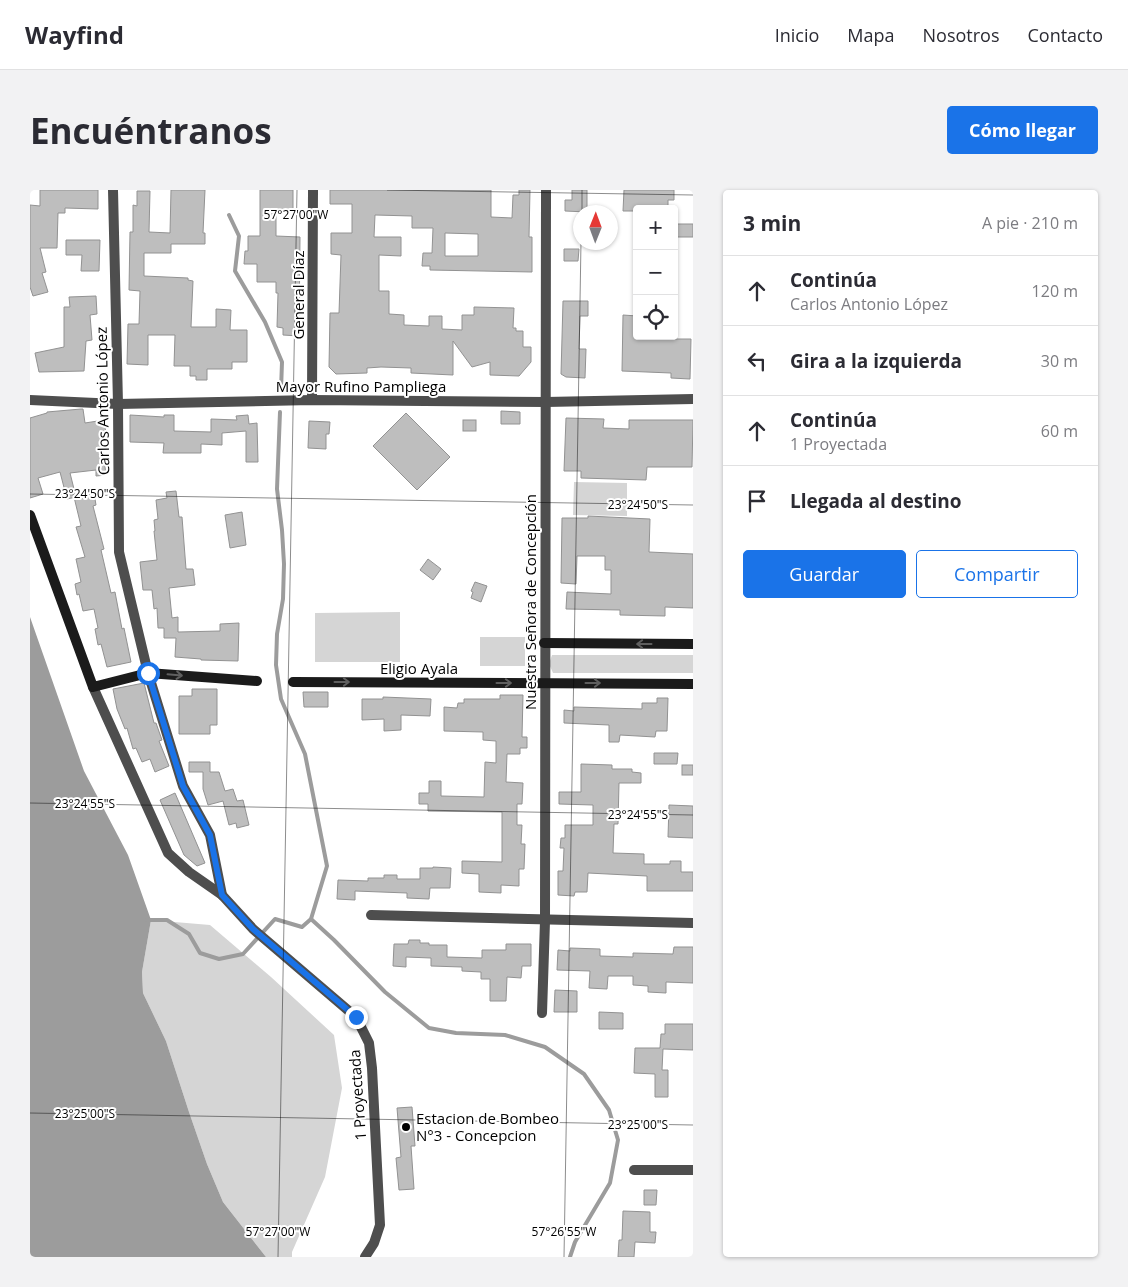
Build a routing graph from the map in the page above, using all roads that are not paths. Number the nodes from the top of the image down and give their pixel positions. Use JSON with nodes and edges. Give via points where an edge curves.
{"nodes":[{"id":1,"x":113,"y":190,"type":"edge"},
{"id":2,"x":313,"y":190,"type":"edge"},
{"id":3,"x":546,"y":190,"type":"edge"},
{"id":4,"x":31,"y":398,"type":"edge"},
{"id":5,"x":693,"y":399,"type":"edge"},
{"id":6,"x":312,"y":400,"type":"junction"},
{"id":7,"x":546,"y":402,"type":"junction"},
{"id":8,"x":118,"y":404,"type":"junction"},
{"id":9,"x":30,"y":515,"type":"edge"},
{"id":10,"x":544,"y":643,"type":"junction"},
{"id":11,"x":693,"y":644,"type":"edge"},
{"id":12,"x":148,"y":673,"type":"junction"},
{"id":13,"x":257,"y":681,"type":"dead end"},
{"id":14,"x":293,"y":682,"type":"dead end"},
{"id":15,"x":544,"y":683,"type":"junction"},
{"id":16,"x":693,"y":684,"type":"edge"},
{"id":17,"x":93,"y":687,"type":"junction"},
{"id":18,"x":222,"y":895,"type":"junction"},
{"id":19,"x":371,"y":916,"type":"dead end"},
{"id":20,"x":545,"y":921,"type":"junction"},
{"id":21,"x":693,"y":923,"type":"edge"},
{"id":22,"x":542,"y":1013,"type":"dead end"},
{"id":23,"x":634,"y":1170,"type":"dead end"},
{"id":24,"x":693,"y":1170,"type":"edge"},
{"id":25,"x":365,"y":1257,"type":"edge"}],
"edges":[{"from":1,"to":8,"type":"street","name":"Carlos Antonio López"},
{"from":2,"to":6,"type":"street","name":"General Díaz"},
{"from":3,"to":7,"type":"street","name":"Nuestra Señora de Concepción"},
{"from":4,"to":8,"type":"street","name":"Mayor Rufino Pampliega"},
{"from":5,"to":7,"type":"street","name":"Mayor Rufino Pampliega"},
{"from":6,"to":7,"type":"street","name":"Mayor Rufino Pampliega"},
{"from":6,"to":8,"type":"street","name":"Mayor Rufino Pampliega"},
{"from":7,"to":10,"type":"street","name":"Nuestra Señora de Concepción"},
{"from":8,"to":12,"type":"street","name":"Carlos Antonio López","via":[[119,552]]},
{"from":9,"to":17,"type":"street"},
{"from":11,"to":10,"type":"street","one_way":true},
{"from":10,"to":15,"type":"street","name":"Nuestra Señora de Concepción"},
{"from":12,"to":13,"type":"street","one_way":true},
{"from":12,"to":17,"type":"street"},
{"from":12,"to":18,"type":"street","name":"Carlos Antonio López","via":[[183,786],[210,835]]},
{"from":14,"to":15,"type":"street","name":"Eligio Ayala","one_way":true},
{"from":15,"to":16,"type":"street","name":"Eligio Ayala","one_way":true},
{"from":15,"to":20,"type":"street","name":"Nuestra Señora de Concepción"},
{"from":17,"to":18,"type":"street","name":"1 Proyectada","via":[[168,853]]},
{"from":18,"to":25,"type":"street","name":"1 Proyectada","via":[[253,929],[356,1017],[369,1043],[380,1224]]},
{"from":19,"to":20,"type":"street"},
{"from":20,"to":21,"type":"street"},
{"from":20,"to":22,"type":"street","name":"Nuestra Señora de Concepción"},
{"from":23,"to":24,"type":"street"}]}
